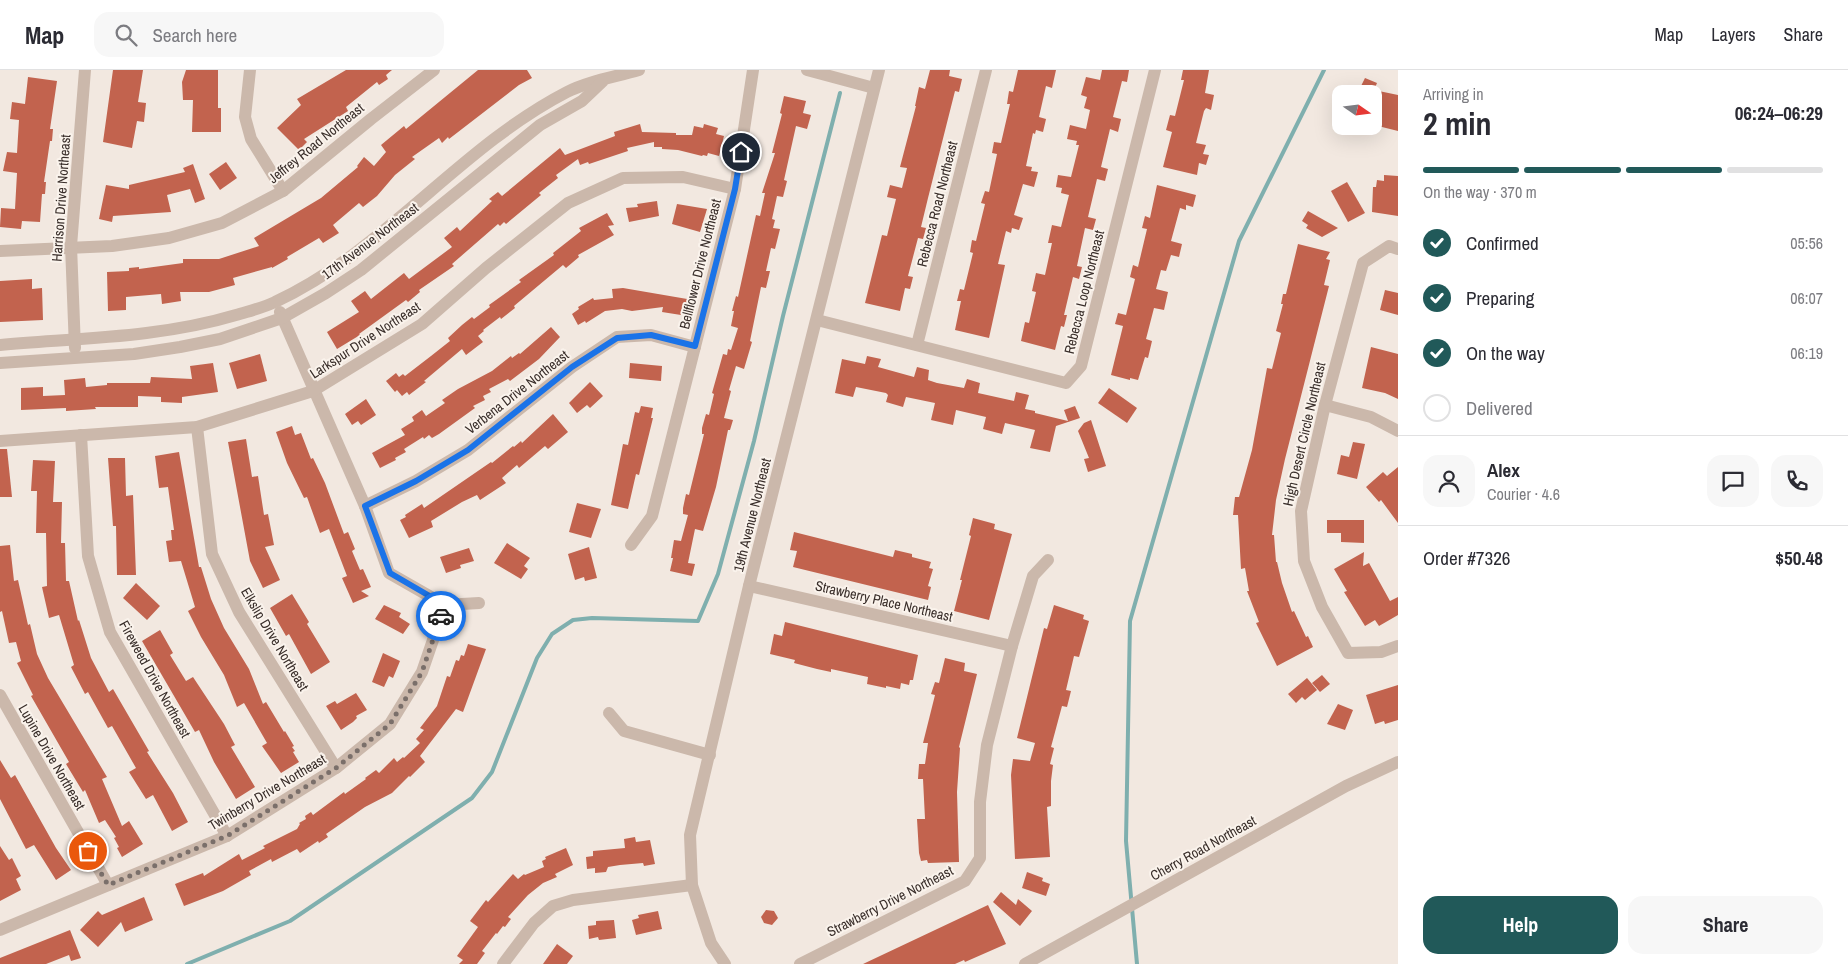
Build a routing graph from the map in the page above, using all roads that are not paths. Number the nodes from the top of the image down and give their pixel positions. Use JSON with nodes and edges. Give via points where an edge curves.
{"nodes":[{"id":1,"x":86,"y":70,"type":"edge"},
{"id":2,"x":250,"y":70,"type":"edge"},
{"id":3,"x":434,"y":70,"type":"edge"},
{"id":4,"x":639,"y":70,"type":"edge"},
{"id":5,"x":753,"y":70,"type":"edge"},
{"id":6,"x":806,"y":70,"type":"edge"},
{"id":7,"x":879,"y":70,"type":"edge"},
{"id":8,"x":986,"y":70,"type":"edge"},
{"id":9,"x":1155,"y":70,"type":"edge"},
{"id":10,"x":603,"y":75,"type":"edge"},
{"id":11,"x":874,"y":88,"type":"junction"},
{"id":12,"x":735,"y":189,"type":"junction"},
{"id":13,"x":283,"y":191,"type":"junction"},
{"id":14,"x":71,"y":246,"type":"junction"},
{"id":15,"x":1398,"y":249,"type":"edge"},
{"id":16,"x":0,"y":251,"type":"edge"},
{"id":17,"x":275,"y":302,"type":"junction"},
{"id":18,"x":282,"y":318,"type":"junction"},
{"id":19,"x":817,"y":320,"type":"junction"},
{"id":20,"x":75,"y":340,"type":"junction"},
{"id":21,"x":0,"y":345,"type":"edge"},
{"id":22,"x":917,"y":345,"type":"junction"},
{"id":23,"x":695,"y":346,"type":"junction"},
{"id":24,"x":76,"y":358,"type":"junction"},
{"id":25,"x":0,"y":363,"type":"edge"},
{"id":26,"x":313,"y":391,"type":"junction"},
{"id":27,"x":1325,"y":405,"type":"junction"},
{"id":28,"x":197,"y":427,"type":"junction"},
{"id":29,"x":1398,"y":431,"type":"edge"},
{"id":30,"x":81,"y":435,"type":"junction"},
{"id":31,"x":0,"y":441,"type":"edge"},
{"id":32,"x":365,"y":506,"type":"junction"},
{"id":33,"x":631,"y":545,"type":"dead end"},
{"id":34,"x":1048,"y":560,"type":"dead end"},
{"id":35,"x":749,"y":586,"type":"junction"},
{"id":36,"x":479,"y":604,"type":"dead end"},
{"id":37,"x":445,"y":605,"type":"junction"},
{"id":38,"x":1012,"y":646,"type":"junction"},
{"id":39,"x":1398,"y":646,"type":"edge"},
{"id":40,"x":0,"y":695,"type":"edge"},
{"id":41,"x":609,"y":713,"type":"dead end"},
{"id":42,"x":710,"y":756,"type":"junction"},
{"id":43,"x":1398,"y":762,"type":"edge"},
{"id":44,"x":336,"y":768,"type":"junction"},
{"id":45,"x":227,"y":836,"type":"junction"},
{"id":46,"x":692,"y":884,"type":"junction"},
{"id":47,"x":108,"y":885,"type":"junction"},
{"id":48,"x":0,"y":930,"type":"edge"},
{"id":49,"x":503,"y":964,"type":"edge"},
{"id":50,"x":725,"y":964,"type":"edge"},
{"id":51,"x":800,"y":964,"type":"edge"},
{"id":52,"x":1025,"y":964,"type":"edge"}],
"edges":[{"from":1,"to":14,"type":"street","name":"Harrison Drive Northeast"},
{"from":2,"to":13,"type":"street","via":[[245,117],[251,139]]},
{"from":3,"to":13,"type":"street","name":"Jeffrey Road Northeast"},
{"from":4,"to":10,"type":"street","name":"17th Avenue Northeast"},
{"from":5,"to":12,"type":"street","name":"Bellflower Drive Northeast"},
{"from":6,"to":11,"type":"street"},
{"from":7,"to":11,"type":"street","name":"19th Avenue Northeast"},
{"from":8,"to":22,"type":"street","name":"Rebecca Road Northeast"},
{"from":9,"to":22,"type":"street","name":"Rebecca Loop Northeast","via":[[1081,366],[1066,383]]},
{"from":10,"to":17,"type":"street","name":"17th Avenue Northeast","via":[[523,118],[350,256]]},
{"from":10,"to":18,"type":"street","name":"17th Avenue Northeast","via":[[582,101],[540,125],[361,270]]},
{"from":11,"to":19,"type":"street","name":"19th Avenue Northeast"},
{"from":12,"to":23,"type":"street","name":"Bellflower Drive Northeast"},
{"from":12,"to":26,"type":"street","name":"Larkspur Drive Northeast","via":[[683,177],[623,178],[568,203],[422,324]]},
{"from":13,"to":14,"type":"street","name":"Jeffrey Road Northeast","via":[[222,223],[169,238],[112,246]]},
{"from":14,"to":16,"type":"street","name":"Jeffrey Road Northeast"},
{"from":14,"to":20,"type":"street","name":"Harrison Drive Northeast"},
{"from":15,"to":27,"type":"street","name":"High Desert Circle Northeast","via":[[1389,246],[1363,263]]},
{"from":17,"to":18,"type":"street"},
{"from":17,"to":20,"type":"street","name":"17th Avenue Northeast","via":[[191,326],[146,334]]},
{"from":18,"to":24,"type":"street","name":"17th Avenue Northeast","via":[[199,344],[134,354]]},
{"from":18,"to":26,"type":"street"},
{"from":19,"to":22,"type":"street","name":"Rebecca Loop Northeast"},
{"from":19,"to":35,"type":"street","name":"19th Avenue Northeast"},
{"from":20,"to":21,"type":"street","name":"17th Avenue Northeast"},
{"from":20,"to":24,"type":"street","name":"Harrison Drive Northeast"},
{"from":23,"to":32,"type":"street","name":"Verbena Drive Northeast","via":[[651,335],[617,338],[572,367],[468,450]]},
{"from":23,"to":33,"type":"street","name":"Bellflower Drive Northeast","via":[[652,516]]},
{"from":24,"to":25,"type":"street","name":"17th Avenue Northeast"},
{"from":26,"to":28,"type":"street","name":"Larkspur Drive Northeast"},
{"from":26,"to":32,"type":"street"},
{"from":27,"to":29,"type":"street","via":[[1371,416]]},
{"from":27,"to":39,"type":"street","name":"High Desert Circle Northeast","via":[[1300,511],[1304,561],[1322,607],[1348,653],[1381,652]]},
{"from":28,"to":30,"type":"street","name":"Larkspur Drive Northeast"},
{"from":28,"to":44,"type":"street","name":"Elkslip Drive Northeast","via":[[212,554],[239,612]]},
{"from":30,"to":31,"type":"street","name":"Larkspur Drive Northeast"},
{"from":30,"to":45,"type":"street","name":"Fireweed Drive Northeast","via":[[88,556],[110,632]]},
{"from":32,"to":37,"type":"street","via":[[390,573]]},
{"from":34,"to":38,"type":"street","name":"Strawberry Drive Northeast","via":[[1033,576]]},
{"from":35,"to":38,"type":"street","name":"Strawberry Place Northeast"},
{"from":35,"to":42,"type":"street","name":"19th Avenue Northeast"},
{"from":36,"to":37,"type":"street"},
{"from":37,"to":44,"type":"street","name":"Twinberry Drive Northeast","via":[[422,672],[390,724]]},
{"from":38,"to":51,"type":"street","name":"Strawberry Drive Northeast","via":[[986,745],[980,802],[980,858],[964,881]]},
{"from":40,"to":47,"type":"street","name":"Lupine Drive Northeast"},
{"from":41,"to":42,"type":"street","via":[[624,731]]},
{"from":42,"to":46,"type":"street","name":"19th Avenue Northeast","via":[[690,835]]},
{"from":43,"to":52,"type":"street","name":"Cherry Road Northeast","via":[[1346,786]]},
{"from":44,"to":45,"type":"street","name":"Twinberry Drive Northeast"},
{"from":45,"to":47,"type":"street","name":"Twinberry Drive Northeast"},
{"from":46,"to":49,"type":"street","via":[[573,900],[552,906],[534,923]]},
{"from":46,"to":50,"type":"street","name":"19th Avenue Northeast","via":[[711,943]]},
{"from":47,"to":48,"type":"street","name":"Twinberry Drive Northeast"}]}
